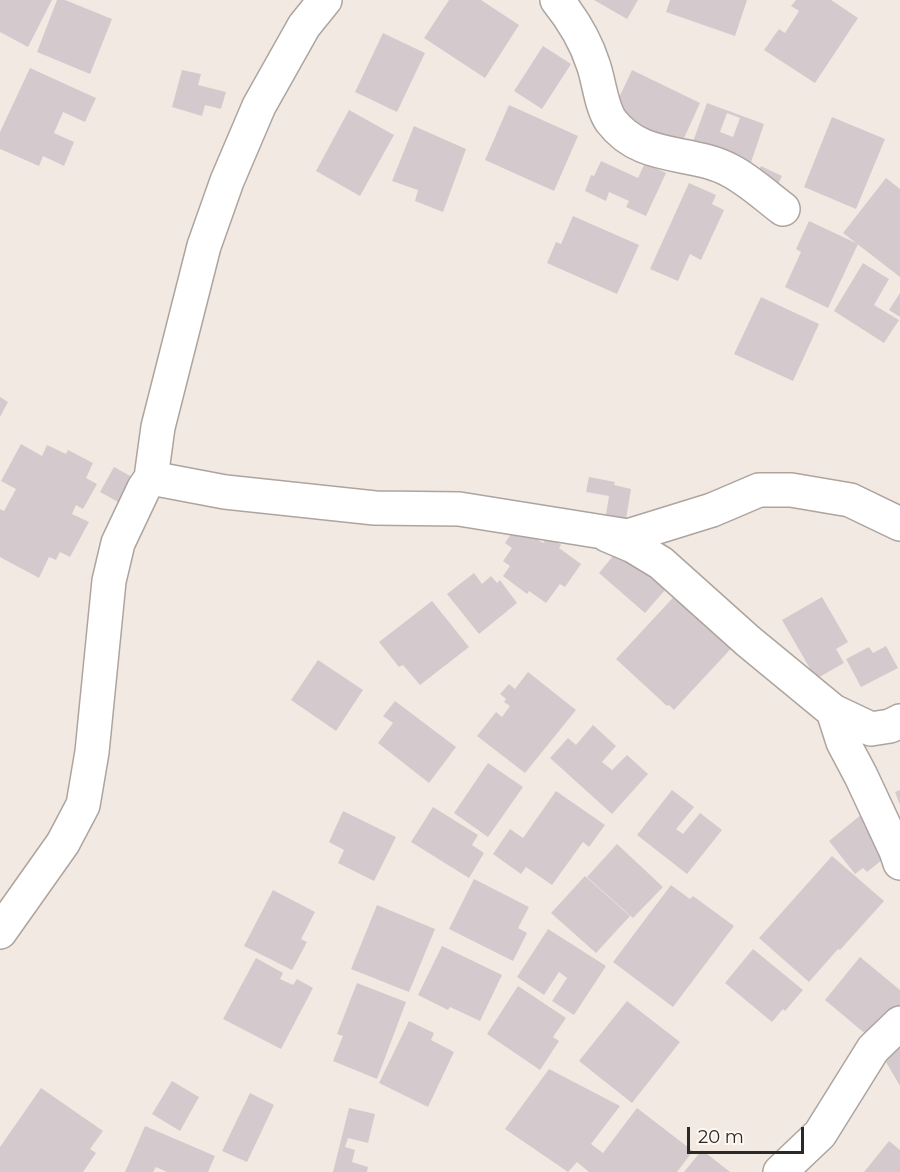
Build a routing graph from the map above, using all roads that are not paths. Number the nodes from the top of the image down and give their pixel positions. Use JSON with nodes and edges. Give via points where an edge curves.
{"nodes":[{"id":1,"x":325,"y":0,"type":"edge"},
{"id":2,"x":557,"y":0,"type":"edge"},
{"id":3,"x":783,"y":209,"type":"dead end"},
{"id":4,"x":151,"y":478,"type":"junction"},
{"id":5,"x":900,"y":524,"type":"edge"},
{"id":6,"x":599,"y":532,"type":"junction"},
{"id":7,"x":833,"y":711,"type":"junction"},
{"id":8,"x":900,"y":720,"type":"edge"},
{"id":9,"x":900,"y":863,"type":"edge"},
{"id":10,"x":0,"y":932,"type":"edge"},
{"id":11,"x":900,"y":1023,"type":"edge"},
{"id":12,"x":780,"y":1172,"type":"edge"}],
"edges":[{"from":1,"to":4,"type":"street","via":[[304,26],[259,106],[227,181],[204,246],[158,427]]},
{"from":2,"to":3,"type":"street","via":[[577,25],[610,120],[631,140],[646,149],[732,171]]},
{"from":4,"to":6,"type":"street","via":[[225,492],[375,508],[459,509]]},
{"from":4,"to":10,"type":"street","via":[[118,543],[109,581],[83,805],[63,843]]},
{"from":5,"to":6,"type":"street","via":[[850,500],[791,490],[759,490],[712,510],[628,536]]},
{"from":6,"to":7,"type":"street","via":[[661,563],[748,642]]},
{"from":7,"to":8,"type":"street","via":[[872,729]]},
{"from":7,"to":9,"type":"street","via":[[843,742]]},
{"from":11,"to":12,"type":"street","via":[[873,1049],[820,1134]]}]}
